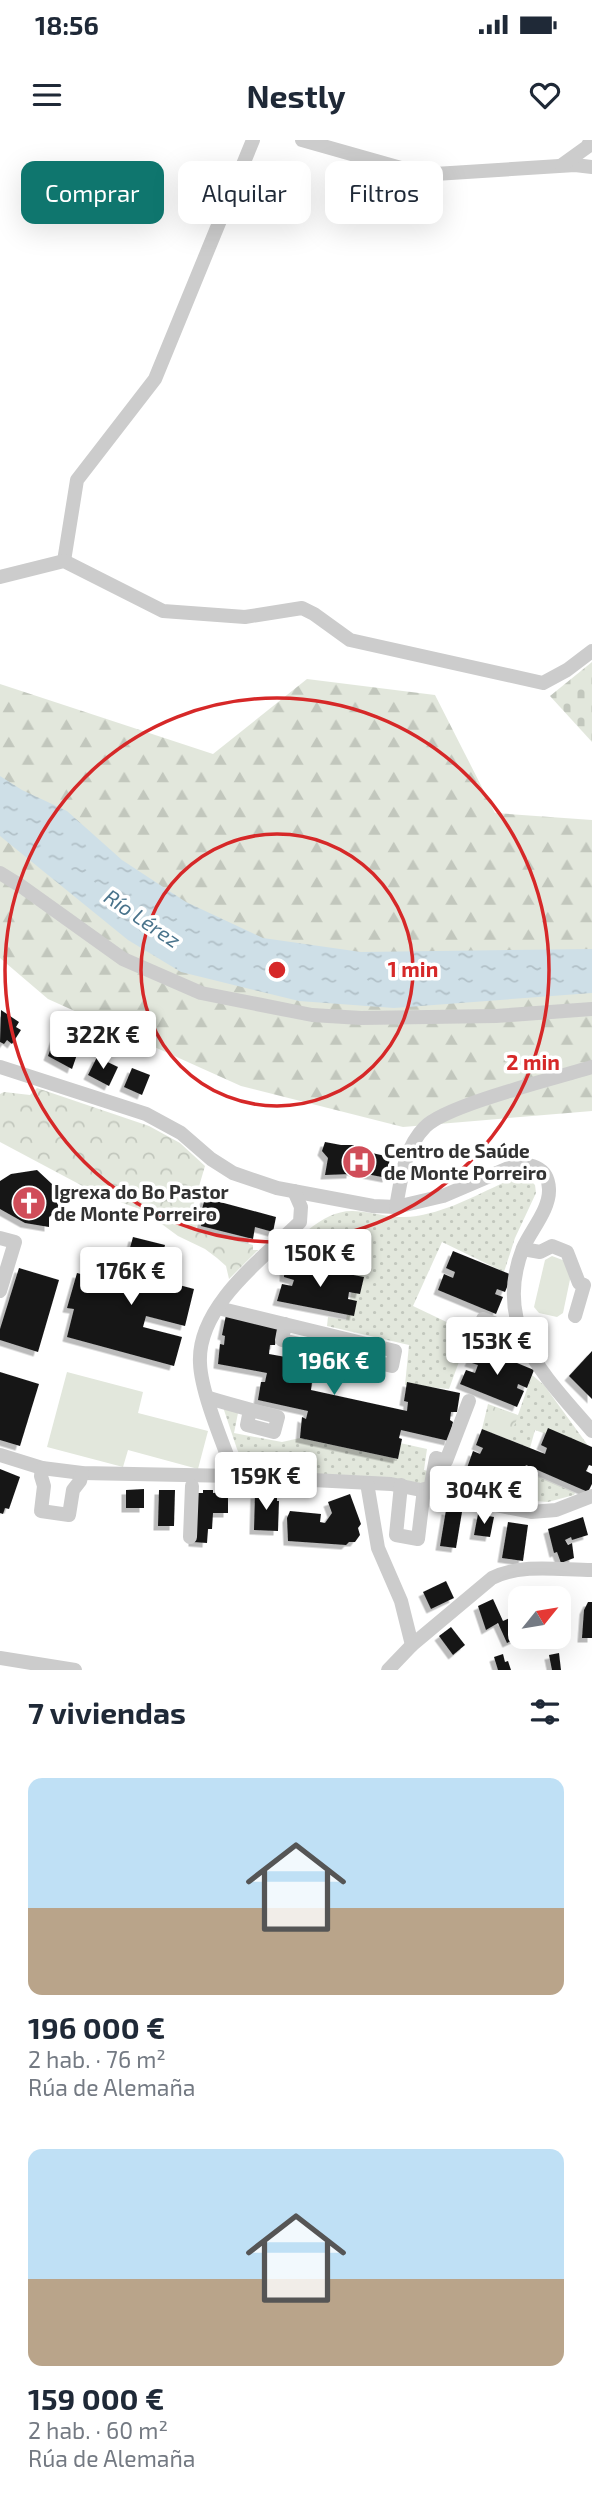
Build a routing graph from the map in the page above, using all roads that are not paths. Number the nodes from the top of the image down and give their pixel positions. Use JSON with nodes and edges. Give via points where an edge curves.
{"nodes":[{"id":1,"x":253,"y":140,"type":"edge"},
{"id":2,"x":302,"y":140,"type":"edge"},
{"id":3,"x":589,"y":144,"type":"edge"},
{"id":4,"x":561,"y":166,"type":"junction"},
{"id":5,"x":592,"y":167,"type":"edge"},
{"id":6,"x":64,"y":561,"type":"junction"},
{"id":7,"x":0,"y":577,"type":"edge"},
{"id":8,"x":592,"y":651,"type":"edge"},
{"id":9,"x":0,"y":873,"type":"edge"},
{"id":10,"x":592,"y":1009,"type":"edge"},
{"id":11,"x":0,"y":1067,"type":"edge"},
{"id":12,"x":592,"y":1068,"type":"edge"},
{"id":13,"x":294,"y":1191,"type":"junction"},
{"id":14,"x":396,"y":1207,"type":"junction"},
{"id":15,"x":0,"y":1238,"type":"edge"},
{"id":16,"x":523,"y":1249,"type":"junction"},
{"id":17,"x":4,"y":1264,"type":"edge"},
{"id":18,"x":0,"y":1292,"type":"edge"},
{"id":19,"x":218,"y":1308,"type":"junction"},
{"id":20,"x":575,"y":1317,"type":"dead end"},
{"id":21,"x":285,"y":1324,"type":"junction"},
{"id":22,"x":479,"y":1332,"type":"dead end"},
{"id":23,"x":520,"y":1332,"type":"junction"},
{"id":24,"x":209,"y":1398,"type":"junction"},
{"id":25,"x":469,"y":1401,"type":"dead end"},
{"id":26,"x":250,"y":1409,"type":"dead end"},
{"id":27,"x":592,"y":1431,"type":"edge"},
{"id":28,"x":0,"y":1455,"type":"edge"},
{"id":29,"x":42,"y":1468,"type":"junction"},
{"id":30,"x":82,"y":1473,"type":"junction"},
{"id":31,"x":235,"y":1476,"type":"junction"},
{"id":32,"x":367,"y":1483,"type":"junction"},
{"id":33,"x":401,"y":1485,"type":"junction"},
{"id":34,"x":192,"y":1486,"type":"dead end"},
{"id":35,"x":427,"y":1490,"type":"junction"},
{"id":36,"x":592,"y":1496,"type":"edge"},
{"id":37,"x":190,"y":1537,"type":"dead end"},
{"id":38,"x":592,"y":1570,"type":"edge"},
{"id":39,"x":412,"y":1645,"type":"junction"},
{"id":40,"x":0,"y":1658,"type":"edge"},
{"id":41,"x":75,"y":1670,"type":"edge"},
{"id":42,"x":388,"y":1670,"type":"edge"}],
"edges":[{"from":1,"to":6,"type":"street","via":[[155,379],[77,480]]},
{"from":2,"to":4,"type":"street","via":[[435,174]]},
{"from":3,"to":4,"type":"street"},
{"from":3,"to":5,"type":"street"},
{"from":4,"to":5,"type":"street"},
{"from":6,"to":7,"type":"street"},
{"from":6,"to":8,"type":"street","via":[[163,611],[245,618],[302,608],[350,640],[543,683]]},
{"from":9,"to":10,"type":"street","via":[[122,959],[201,993],[312,1015],[361,1018]]},
{"from":11,"to":13,"type":"street","via":[[146,1114],[181,1133],[233,1173]]},
{"from":12,"to":14,"type":"street","via":[[471,1104],[432,1121],[405,1159]]},
{"from":13,"to":14,"type":"street"},
{"from":13,"to":19,"type":"street","via":[[301,1206],[300,1222],[227,1292]]},
{"from":14,"to":16,"type":"street","via":[[443,1196],[522,1164],[532,1165],[548,1180],[549,1196]]},
{"from":15,"to":17,"type":"street","via":[[15,1242]]},
{"from":16,"to":20,"type":"street","via":[[540,1252],[552,1246],[567,1252],[579,1283],[584,1285]]},
{"from":16,"to":23,"type":"street","via":[[514,1285]]},
{"from":17,"to":18,"type":"street"},
{"from":19,"to":21,"type":"street"},
{"from":19,"to":24,"type":"street","via":[[202,1336],[200,1363]]},
{"from":21,"to":21,"type":"street","via":[[282,1340],[391,1366],[395,1351]]},
{"from":22,"to":23,"type":"street","via":[[483,1319]]},
{"from":23,"to":27,"type":"street","via":[[537,1367]]},
{"from":24,"to":26,"type":"street"},
{"from":24,"to":31,"type":"street"},
{"from":25,"to":35,"type":"street","via":[[446,1461],[436,1458]]},
{"from":28,"to":29,"type":"street"},
{"from":29,"to":30,"type":"street"},
{"from":29,"to":30,"type":"street","via":[[41,1511],[69,1515],[73,1490]]},
{"from":30,"to":31,"type":"street"},
{"from":31,"to":32,"type":"street"},
{"from":32,"to":33,"type":"street"},
{"from":32,"to":39,"type":"street","via":[[378,1548],[401,1601]]},
{"from":33,"to":35,"type":"street"},
{"from":33,"to":35,"type":"street","via":[[396,1535],[418,1539]]},
{"from":34,"to":37,"type":"street"},
{"from":35,"to":36,"type":"street","via":[[531,1511],[556,1510]]},
{"from":38,"to":39,"type":"street","via":[[505,1571]]},
{"from":39,"to":42,"type":"street"},
{"from":40,"to":41,"type":"street"}]}
